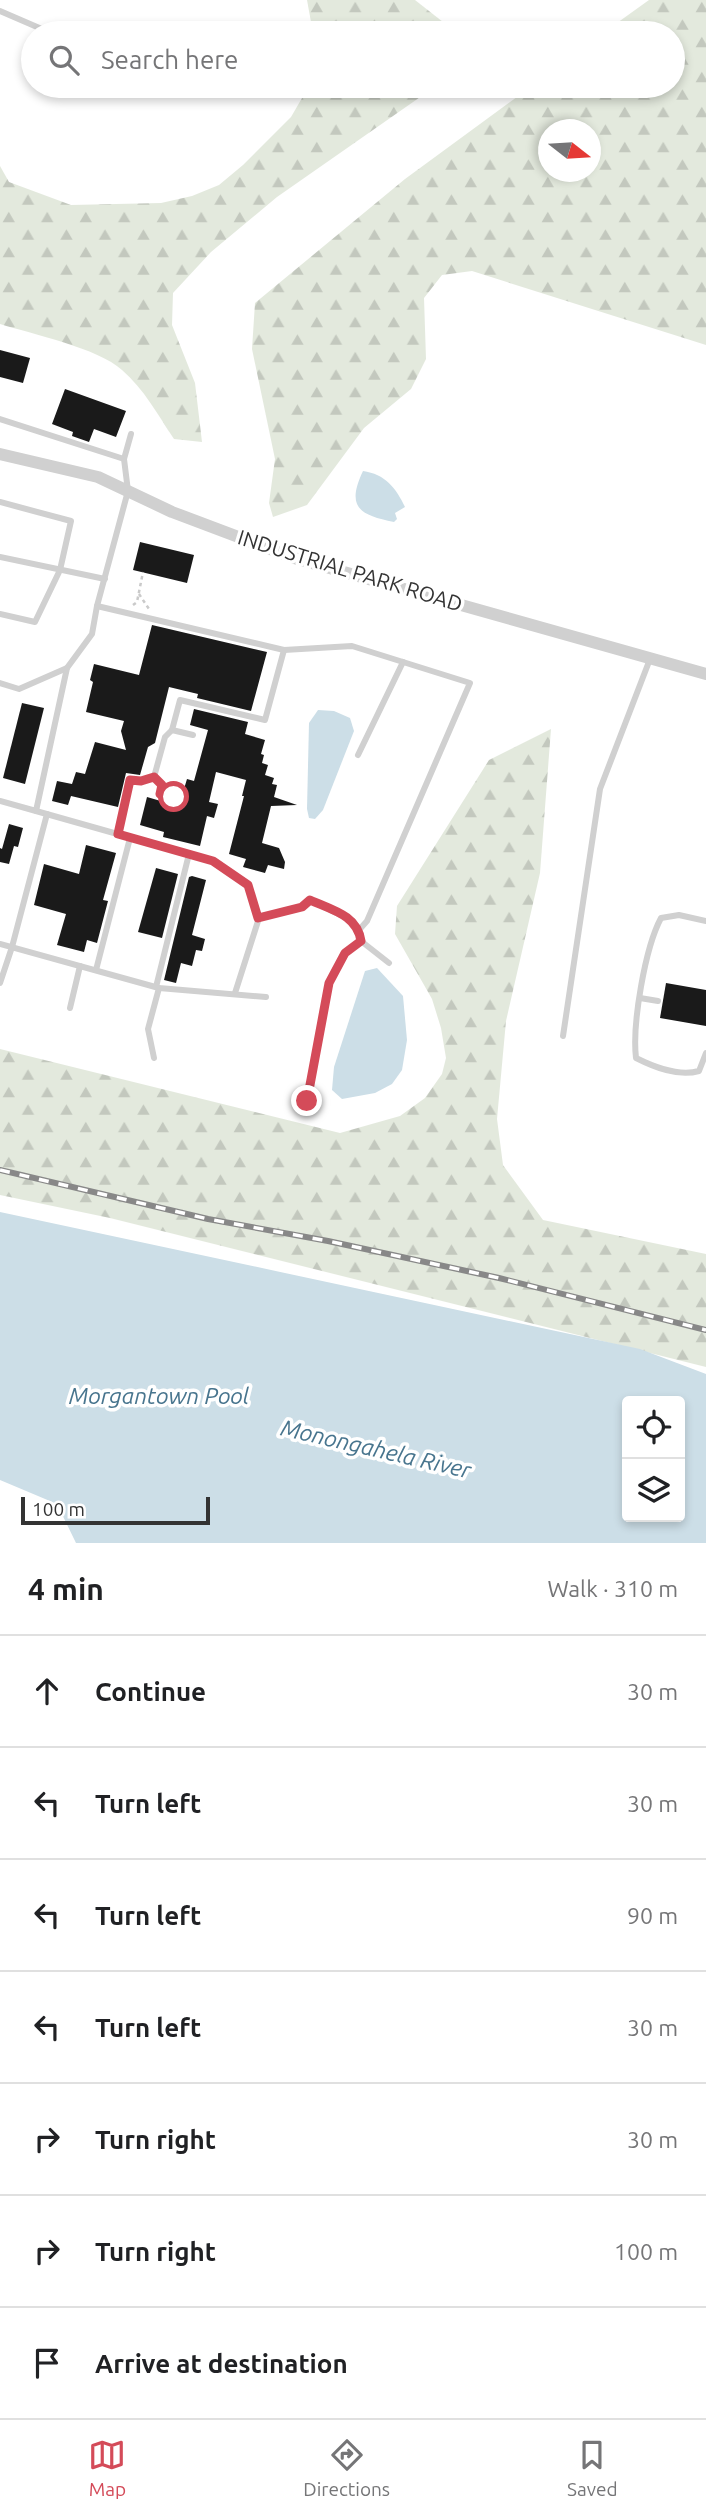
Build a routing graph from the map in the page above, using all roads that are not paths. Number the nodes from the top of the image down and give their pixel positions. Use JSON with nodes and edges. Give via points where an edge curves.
{"nodes":[{"id":1,"x":0,"y":11,"type":"edge"},
{"id":2,"x":23,"y":21,"type":"edge"},
{"id":3,"x":0,"y":419,"type":"edge"},
{"id":4,"x":131,"y":434,"type":"dead end"},
{"id":5,"x":0,"y":454,"type":"edge"},
{"id":6,"x":124,"y":459,"type":"junction"},
{"id":7,"x":128,"y":491,"type":"junction"},
{"id":8,"x":0,"y":502,"type":"edge"},
{"id":9,"x":0,"y":557,"type":"edge"},
{"id":10,"x":60,"y":570,"type":"junction"},
{"id":11,"x":105,"y":579,"type":"junction"},
{"id":12,"x":97,"y":606,"type":"junction"},
{"id":13,"x":0,"y":614,"type":"edge"},
{"id":14,"x":284,"y":650,"type":"junction"},
{"id":15,"x":650,"y":659,"type":"junction"},
{"id":16,"x":402,"y":662,"type":"junction"},
{"id":17,"x":67,"y":668,"type":"junction"},
{"id":18,"x":706,"y":674,"type":"edge"},
{"id":19,"x":0,"y":683,"type":"edge"},
{"id":20,"x":172,"y":730,"type":"junction"},
{"id":21,"x":194,"y":736,"type":"dead end"},
{"id":22,"x":358,"y":755,"type":"dead end"},
{"id":23,"x":154,"y":777,"type":"junction"},
{"id":24,"x":174,"y":797,"type":"dead end"},
{"id":25,"x":0,"y":802,"type":"edge"},
{"id":26,"x":36,"y":811,"type":"junction"},
{"id":27,"x":47,"y":814,"type":"junction"},
{"id":28,"x":118,"y":834,"type":"junction"},
{"id":29,"x":130,"y":838,"type":"junction"},
{"id":30,"x":189,"y":854,"type":"junction"},
{"id":31,"x":258,"y":918,"type":"junction"},
{"id":32,"x":706,"y":921,"type":"edge"},
{"id":33,"x":359,"y":929,"type":"junction"},
{"id":34,"x":361,"y":941,"type":"junction"},
{"id":35,"x":0,"y":944,"type":"edge"},
{"id":36,"x":12,"y":947,"type":"junction"},
{"id":37,"x":389,"y":963,"type":"dead end"},
{"id":38,"x":80,"y":966,"type":"junction"},
{"id":39,"x":96,"y":970,"type":"junction"},
{"id":40,"x":0,"y":982,"type":"edge"},
{"id":41,"x":158,"y":988,"type":"junction"},
{"id":42,"x":235,"y":993,"type":"junction"},
{"id":43,"x":266,"y":997,"type":"dead end"},
{"id":44,"x":640,"y":998,"type":"junction"},
{"id":45,"x":659,"y":1001,"type":"dead end"},
{"id":46,"x":70,"y":1008,"type":"dead end"},
{"id":47,"x":563,"y":1036,"type":"dead end"},
{"id":48,"x":706,"y":1053,"type":"edge"},
{"id":49,"x":154,"y":1059,"type":"dead end"},
{"id":50,"x":307,"y":1101,"type":"dead end"}],
"edges":[{"from":1,"to":2,"type":"lane"},
{"from":3,"to":6,"type":"lane"},
{"from":4,"to":6,"type":"lane"},
{"from":5,"to":7,"type":"street","name":"INDUSTRIAL PARK ROAD","via":[[98,477]]},
{"from":6,"to":7,"type":"lane"},
{"from":7,"to":11,"type":"lane"},
{"from":7,"to":15,"type":"street","name":"INDUSTRIAL PARK ROAD","via":[[224,534],[294,558]]},
{"from":8,"to":10,"type":"lane","via":[[71,521]]},
{"from":9,"to":10,"type":"lane"},
{"from":10,"to":11,"type":"lane"},
{"from":10,"to":13,"type":"lane","via":[[35,622]]},
{"from":11,"to":12,"type":"lane"},
{"from":12,"to":14,"type":"lane"},
{"from":12,"to":17,"type":"lane","via":[[92,634]]},
{"from":14,"to":16,"type":"lane","via":[[352,646]]},
{"from":14,"to":20,"type":"lane","via":[[265,720],[180,700]]},
{"from":15,"to":18,"type":"street","name":"INDUSTRIAL PARK ROAD"},
{"from":15,"to":47,"type":"lane","via":[[600,789]]},
{"from":16,"to":22,"type":"lane"},
{"from":16,"to":33,"type":"lane","via":[[470,683],[368,921]]},
{"from":17,"to":19,"type":"lane","via":[[19,689]]},
{"from":17,"to":26,"type":"lane"},
{"from":20,"to":21,"type":"lane"},
{"from":20,"to":23,"type":"lane","via":[[165,737]]},
{"from":23,"to":24,"type":"lane","via":[[162,785],[160,794]]},
{"from":23,"to":28,"type":"lane","via":[[130,780]]},
{"from":25,"to":26,"type":"lane"},
{"from":26,"to":27,"type":"lane"},
{"from":27,"to":28,"type":"lane"},
{"from":27,"to":36,"type":"lane"},
{"from":28,"to":29,"type":"lane"},
{"from":29,"to":30,"type":"lane"},
{"from":29,"to":39,"type":"lane"},
{"from":30,"to":31,"type":"lane","via":[[213,861],[248,885]]},
{"from":30,"to":41,"type":"lane"},
{"from":31,"to":33,"type":"lane","via":[[302,907],[310,900],[354,921]]},
{"from":31,"to":42,"type":"lane"},
{"from":32,"to":44,"type":"lane","via":[[679,915],[660,918],[651,936]]},
{"from":33,"to":34,"type":"lane"},
{"from":34,"to":37,"type":"lane"},
{"from":34,"to":50,"type":"lane","via":[[345,953],[329,983]]},
{"from":35,"to":36,"type":"lane"},
{"from":36,"to":38,"type":"lane"},
{"from":36,"to":40,"type":"lane"},
{"from":38,"to":39,"type":"lane"},
{"from":38,"to":46,"type":"lane"},
{"from":39,"to":41,"type":"lane"},
{"from":41,"to":42,"type":"lane"},
{"from":41,"to":49,"type":"lane","via":[[148,1029]]},
{"from":42,"to":43,"type":"lane"},
{"from":44,"to":45,"type":"lane"},
{"from":44,"to":48,"type":"lane","via":[[633,1037],[636,1058],[689,1074],[699,1072]]}]}
